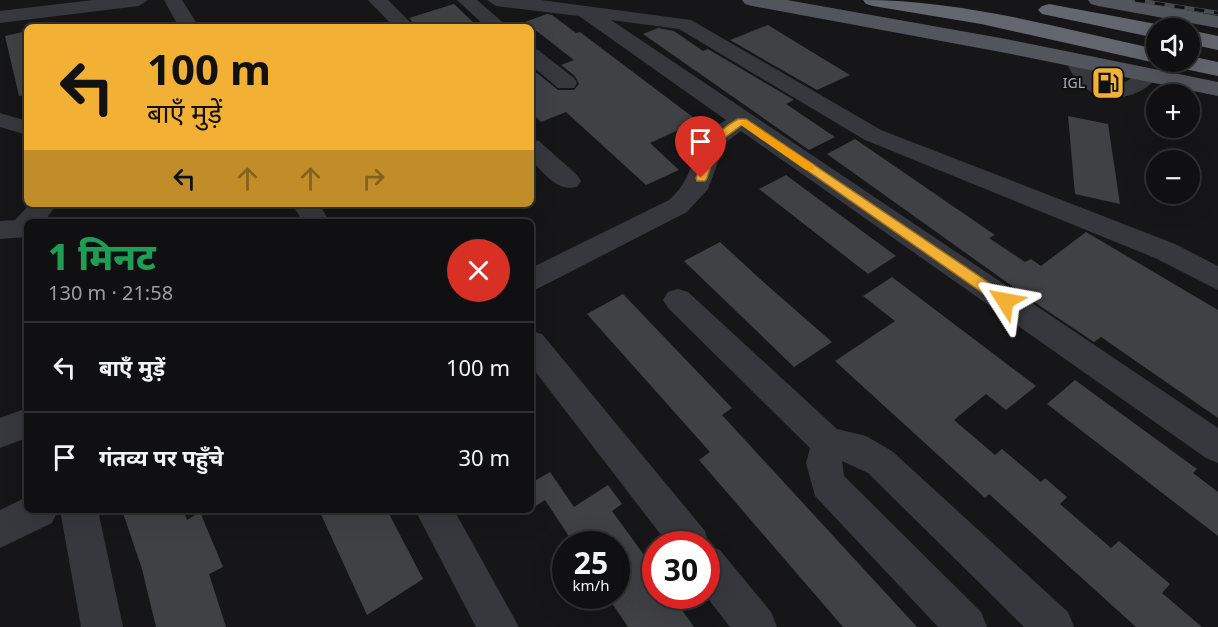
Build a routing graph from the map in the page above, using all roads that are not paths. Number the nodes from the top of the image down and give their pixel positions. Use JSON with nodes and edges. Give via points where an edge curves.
{"nodes":[{"id":1,"x":139,"y":0,"type":"edge"},
{"id":2,"x":173,"y":0,"type":"edge"},
{"id":3,"x":376,"y":0,"type":"edge"},
{"id":4,"x":466,"y":0,"type":"edge"},
{"id":5,"x":496,"y":0,"type":"edge"},
{"id":6,"x":752,"y":0,"type":"edge"},
{"id":7,"x":873,"y":0,"type":"edge"},
{"id":8,"x":1098,"y":0,"type":"edge"},
{"id":9,"x":1031,"y":7,"type":"dead end"},
{"id":10,"x":582,"y":10,"type":"junction"},
{"id":11,"x":0,"y":17,"type":"edge"},
{"id":12,"x":1218,"y":22,"type":"edge"},
{"id":13,"x":187,"y":24,"type":"edge"},
{"id":14,"x":402,"y":24,"type":"edge"},
{"id":15,"x":494,"y":24,"type":"edge"},
{"id":16,"x":1146,"y":29,"type":"edge"},
{"id":17,"x":1200,"y":39,"type":"edge"},
{"id":18,"x":1218,"y":43,"type":"edge"},
{"id":19,"x":534,"y":56,"type":"edge"},
{"id":20,"x":1146,"y":63,"type":"edge"},
{"id":21,"x":1146,"y":65,"type":"edge"},
{"id":22,"x":1200,"y":65,"type":"edge"},
{"id":23,"x":1218,"y":69,"type":"edge"},
{"id":24,"x":1171,"y":72,"type":"edge"},
{"id":25,"x":566,"y":83,"type":"dead end"},
{"id":26,"x":1218,"y":89,"type":"edge"},
{"id":27,"x":0,"y":120,"type":"edge"},
{"id":28,"x":742,"y":121,"type":"junction"},
{"id":29,"x":24,"y":127,"type":"edge"},
{"id":30,"x":534,"y":149,"type":"edge"},
{"id":31,"x":568,"y":181,"type":"dead end"},
{"id":32,"x":41,"y":207,"type":"edge"},
{"id":33,"x":31,"y":219,"type":"edge"},
{"id":34,"x":534,"y":279,"type":"edge"},
{"id":35,"x":1218,"y":279,"type":"edge"},
{"id":36,"x":678,"y":300,"type":"dead end"},
{"id":37,"x":534,"y":347,"type":"edge"},
{"id":38,"x":24,"y":424,"type":"edge"},
{"id":39,"x":0,"y":434,"type":"edge"},
{"id":40,"x":828,"y":443,"type":"junction"},
{"id":41,"x":1218,"y":447,"type":"edge"},
{"id":42,"x":33,"y":513,"type":"edge"},
{"id":43,"x":80,"y":513,"type":"edge"},
{"id":44,"x":436,"y":513,"type":"edge"},
{"id":45,"x":0,"y":530,"type":"edge"},
{"id":46,"x":681,"y":531,"type":"edge"},
{"id":47,"x":720,"y":582,"type":"edge"},
{"id":48,"x":102,"y":627,"type":"edge"},
{"id":49,"x":498,"y":627,"type":"edge"},
{"id":50,"x":756,"y":627,"type":"edge"},
{"id":51,"x":966,"y":627,"type":"edge"},
{"id":52,"x":1053,"y":627,"type":"edge"}],
"edges":[{"from":1,"to":11,"type":"street"},
{"from":2,"to":13,"type":"street"},
{"from":3,"to":14,"type":"street"},
{"from":4,"to":15,"type":"street"},
{"from":5,"to":10,"type":"street"},
{"from":6,"to":21,"type":"main road","via":[[1075,60]]},
{"from":7,"to":20,"type":"highway","via":[[981,18]]},
{"from":8,"to":12,"type":"main road"},
{"from":9,"to":16,"type":"highway"},
{"from":10,"to":28,"type":"street"},
{"from":10,"to":35,"type":"street","via":[[684,24],[873,135],[1165,251]]},
{"from":17,"to":18,"type":"highway"},
{"from":19,"to":25,"type":"street"},
{"from":22,"to":23,"type":"highway"},
{"from":24,"to":26,"type":"main road"},
{"from":27,"to":29,"type":"street"},
{"from":28,"to":34,"type":"street","via":[[714,141],[698,189],[690,197]]},
{"from":28,"to":41,"type":"street"},
{"from":30,"to":31,"type":"street"},
{"from":32,"to":33,"type":"street"},
{"from":36,"to":40,"type":"street"},
{"from":37,"to":46,"type":"street"},
{"from":38,"to":39,"type":"street"},
{"from":40,"to":51,"type":"street","via":[[824,463],[828,484]]},
{"from":40,"to":52,"type":"street","via":[[854,447],[880,462]]},
{"from":42,"to":45,"type":"street"},
{"from":43,"to":48,"type":"street"},
{"from":44,"to":49,"type":"street"},
{"from":47,"to":50,"type":"street"}]}
